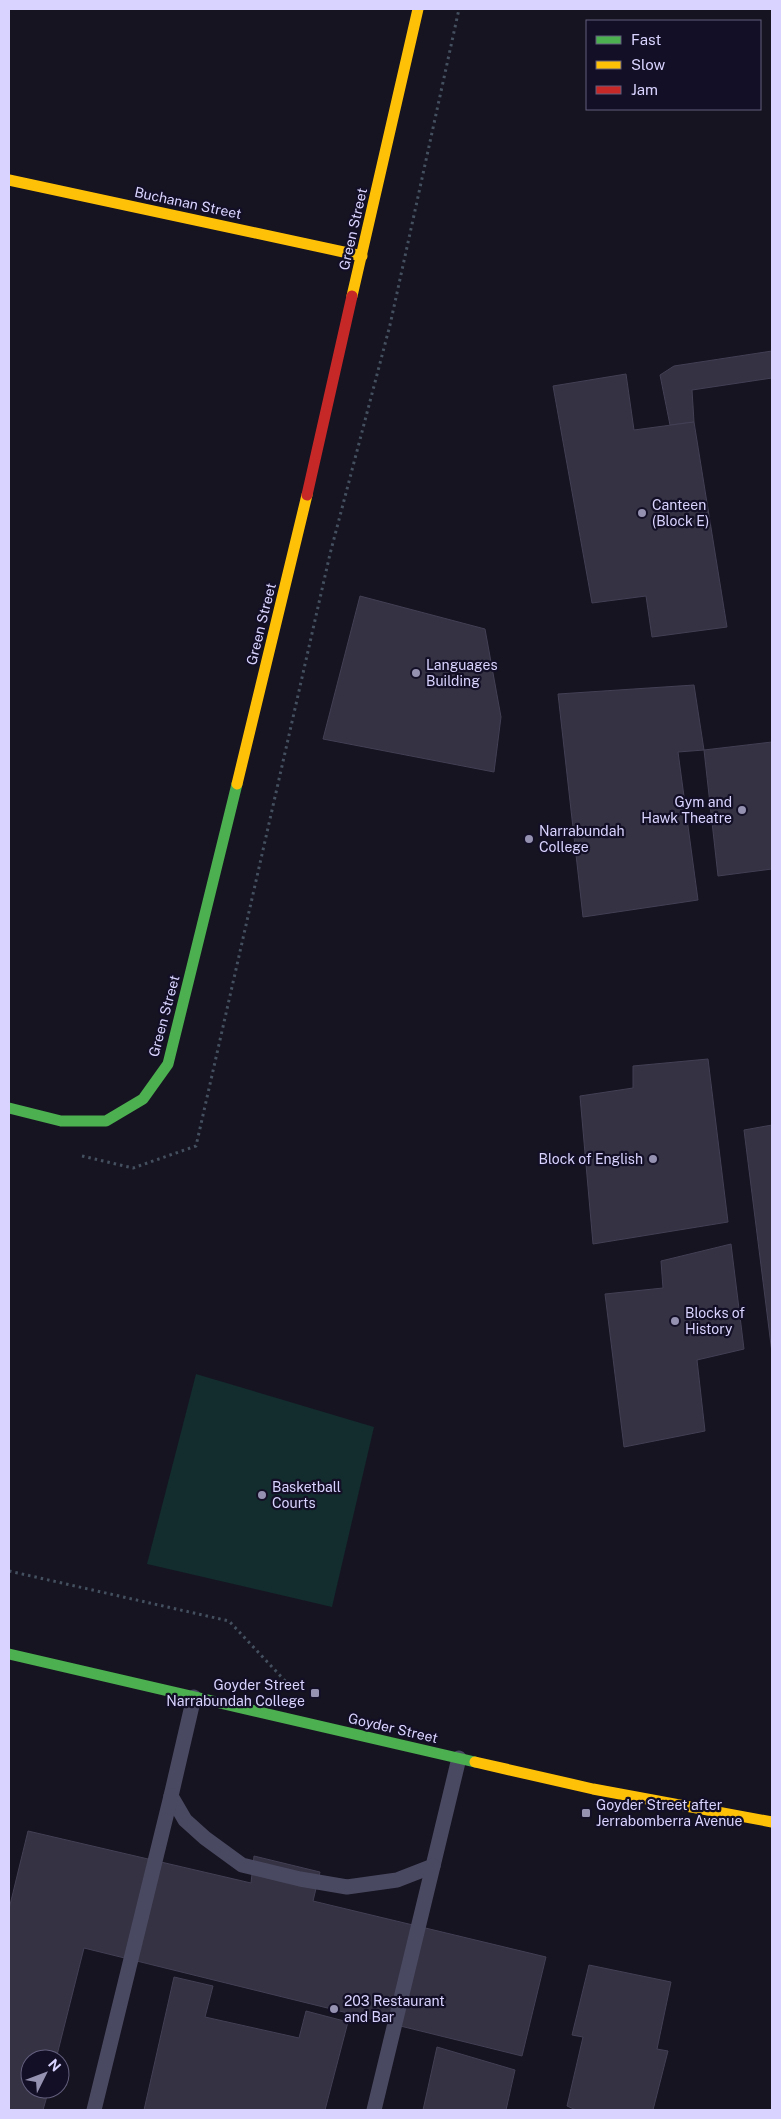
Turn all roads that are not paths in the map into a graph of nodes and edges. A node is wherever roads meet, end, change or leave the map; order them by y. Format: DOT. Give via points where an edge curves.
graph roads {
  1 [pos="418,9"];
  2 [pos="9,180"];
  3 [pos="362,256"];
  4 [pos="9,1108"];
  5 [pos="9,1654"];
  6 [pos="194,1697"];
  7 [pos="459,1758"];
  8 [pos="171,1796"];
  9 [pos="772,1822"];
  10 [pos="433,1866"];
  11 [pos="94,2110"];
  12 [pos="374,2110"];
  1 -- 3 [label="street, Green Street"];
  2 -- 3 [label="street, Buchanan Street"];
  3 -- 4 [label="street, Green Street" via="296,547 168,1064 143,1099 106,1120 61,1121"];
  5 -- 6 [label="street, Goyder Street"];
  6 -- 7 [label="street, Goyder Street"];
  6 -- 8 [label="lane"];
  7 -- 9 [label="street, Goyder Street" via="593,1789"];
  7 -- 10 [label="lane"];
  8 -- 10 [label="lane" via="185,1820 242,1865 347,1887 398,1880"];
  8 -- 11 [label="lane"];
  10 -- 12 [label="lane"];
}
